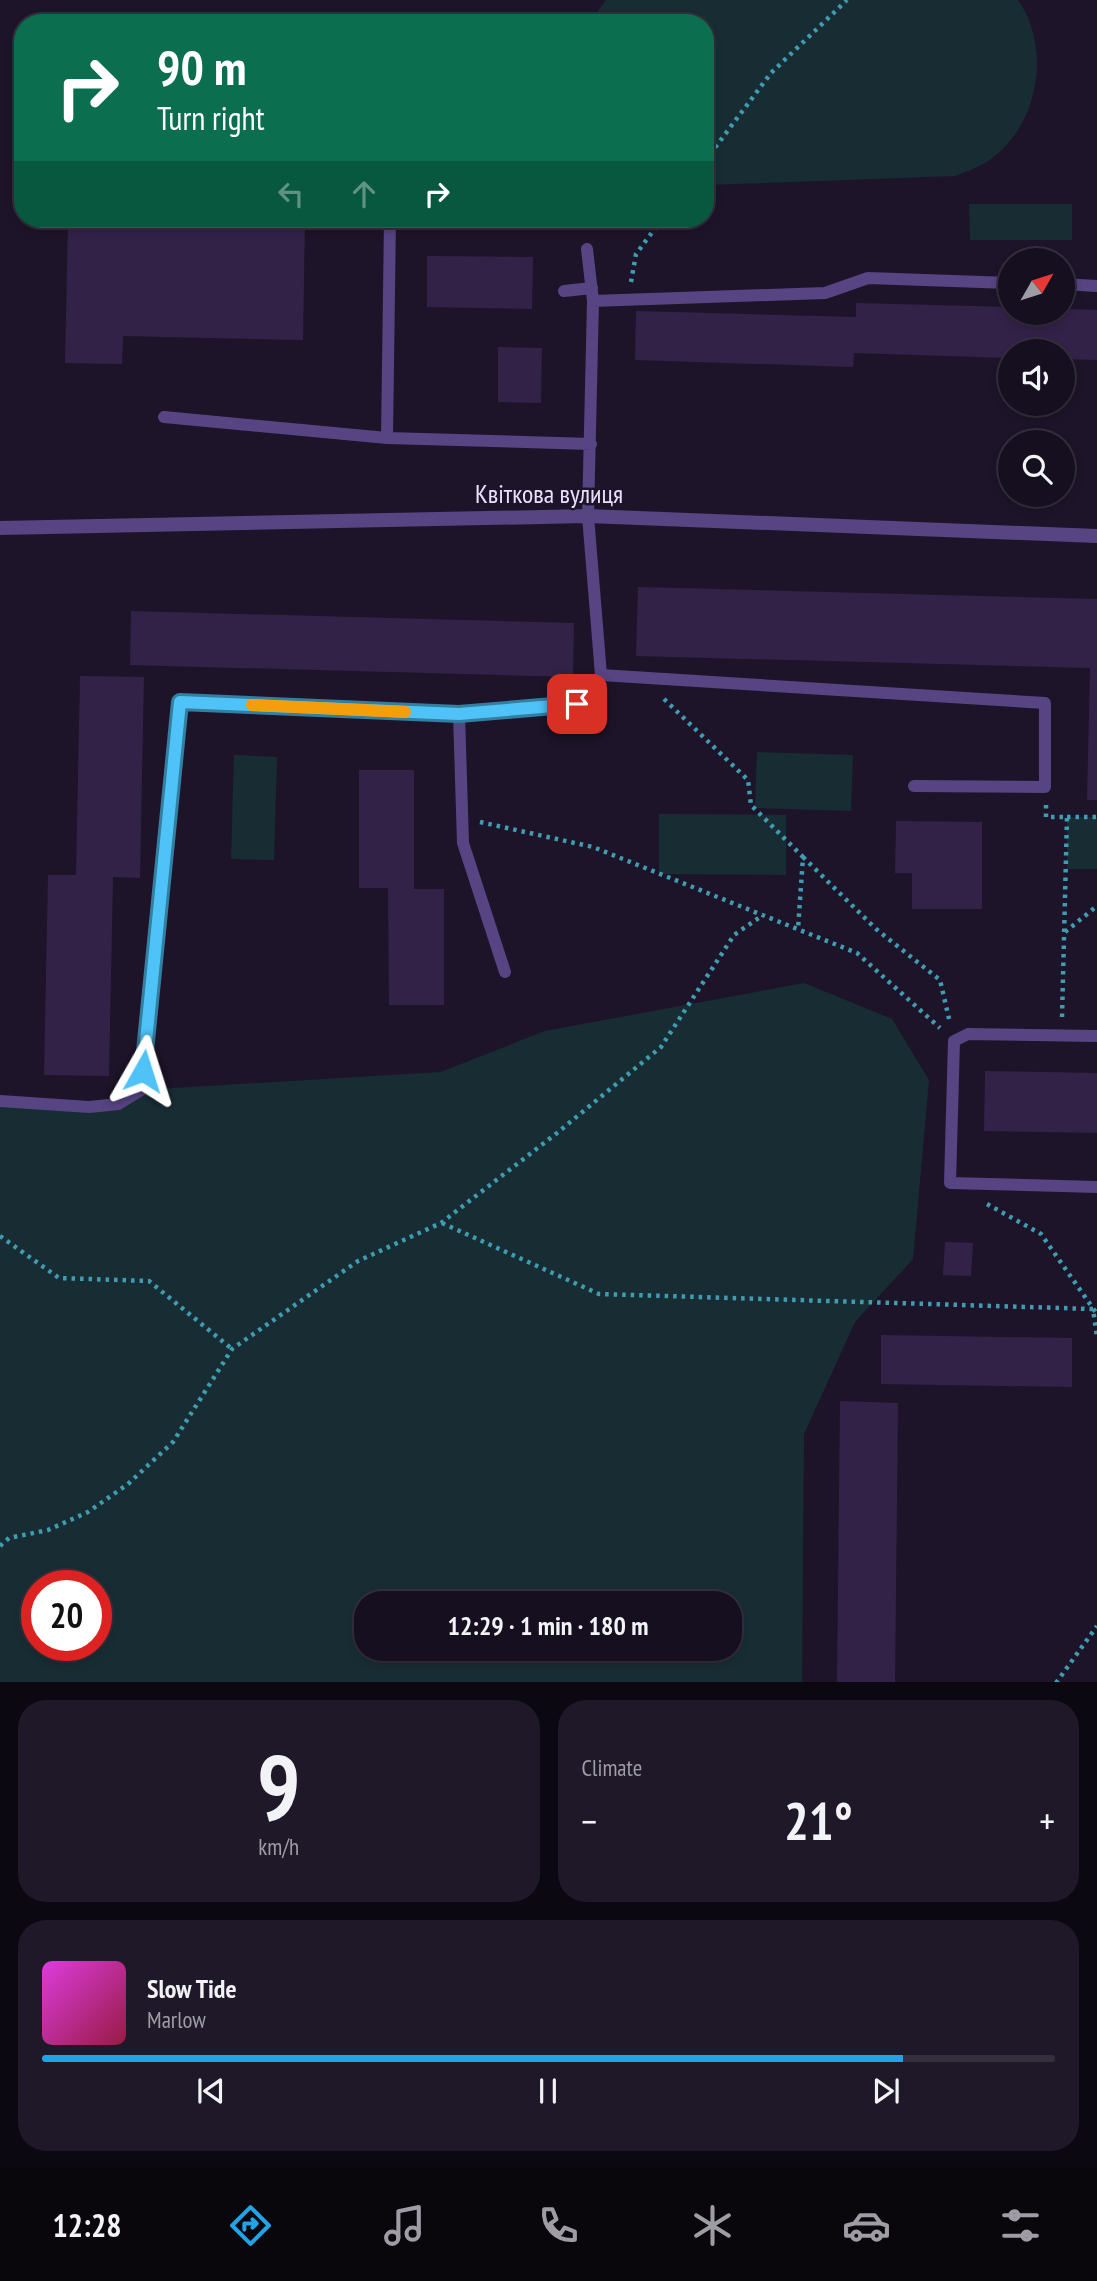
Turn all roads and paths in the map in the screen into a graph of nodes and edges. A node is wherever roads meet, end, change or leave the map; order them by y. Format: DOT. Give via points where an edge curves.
graph roads {
  1 [pos="847,0"];
  2 [pos="714,148"];
  3 [pos="390,228"];
  4 [pos="655,228"];
  5 [pos="587,249"];
  6 [pos="998,283"];
  7 [pos="1075,285"];
  8 [pos="1097,286"];
  9 [pos="564,291"];
  10 [pos="592,294"];
  11 [pos="627,300"];
  12 [pos="163,417"];
  13 [pos="387,438"];
  14 [pos="591,444"];
  15 [pos="588,516"];
  16 [pos="0,528"];
  17 [pos="1097,536"];
  18 [pos="601,675"];
  19 [pos="643,678"];
  20 [pos="459,714"];
  21 [pos="914,786"];
  22 [pos="1045,787"];
  23 [pos="1067,817"];
  24 [pos="1097,817"];
  25 [pos="463,818"];
  26 [pos="803,857"];
  27 [pos="1097,906"];
  28 [pos="763,915"];
  29 [pos="798,929"];
  30 [pos="1064,933"];
  31 [pos="505,972"];
  32 [pos="1061,1034"];
  33 [pos="1097,1036"];
  34 [pos="954,1041"];
  35 [pos="0,1101"];
  36 [pos="1097,1187"];
  37 [pos="984,1202"];
  38 [pos="441,1223"];
  39 [pos="0,1236"];
  40 [pos="1095,1312"];
  41 [pos="1097,1337"];
  42 [pos="232,1349"];
  43 [pos="0,1546"];
  44 [pos="1097,1626"];
  45 [pos="1055,1682"];
  1 -- 2 [label="path" via="771,73"];
  3 -- 13 [label="lane"];
  4 -- 11 [label="path" via="636,254"];
  5 -- 10 [label="lane"];
  6 -- 11 [label="lane" via="868,278 825,293"];
  7 -- 8 [label="lane"];
  9 -- 10 [label="lane"];
  10 -- 11 [label="lane"];
  10 -- 14 [label="lane"];
  12 -- 13 [label="lane"];
  13 -- 14 [label="lane"];
  14 -- 15 [label="lane"];
  15 -- 16 [label="street, Квіткова вулиця"];
  15 -- 17 [label="street, Квіткова вулиця"];
  15 -- 18 [label="lane"];
  18 -- 19 [label="lane"];
  18 -- 20 [label="lane" via="577,704"];
  19 -- 22 [label="lane" via="1045,703"];
  19 -- 26 [label="path" via="748,780 751,805"];
  20 -- 25 [label="lane"];
  20 -- 35 [label="lane" via="180,702 141,1090 118,1104 89,1107"];
  21 -- 22 [label="lane"];
  22 -- 23 [label="path" via="1046,817"];
  23 -- 24 [label="path"];
  23 -- 30 [label="path"];
  25 -- 28 [label="path" via="593,847"];
  25 -- 31 [label="lane" via="463,843"];
  26 -- 29 [label="path"];
  26 -- 34 [label="path" via="876,929 940,980"];
  27 -- 30 [label="path"];
  28 -- 29 [label="path"];
  28 -- 38 [label="path" via="734,935 661,1047"];
  29 -- 34 [label="path" via="857,953"];
  30 -- 32 [label="path"];
  32 -- 33 [label="lane"];
  32 -- 34 [label="lane" via="968,1034"];
  34 -- 36 [label="lane" via="950,1183"];
  37 -- 40 [label="path" via="1041,1234"];
  38 -- 40 [label="path" via="600,1294"];
  38 -- 42 [label="path" via="358,1261"];
  39 -- 42 [label="path" via="59,1278 149,1281"];
  40 -- 41 [label="path"];
  42 -- 43 [label="path" via="173,1441 128,1484 88,1512 48,1530 9,1538"];
  44 -- 45 [label="path"];
}
